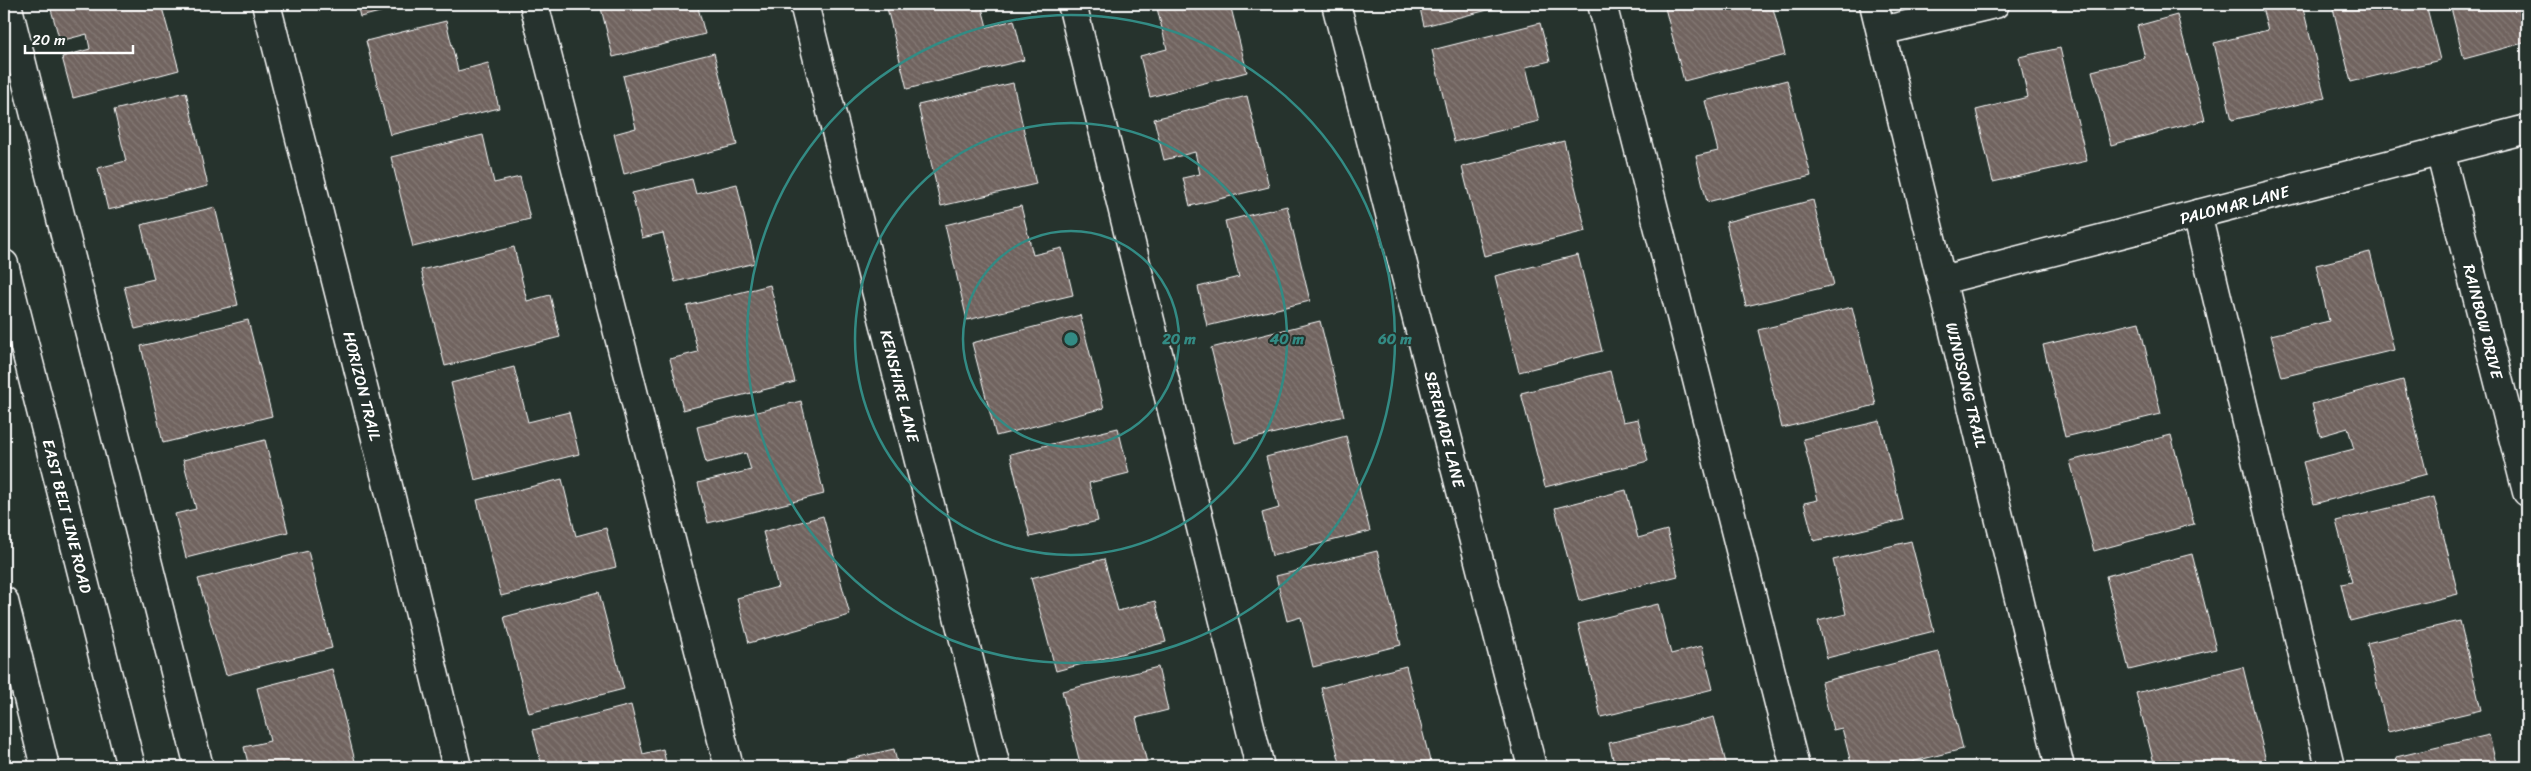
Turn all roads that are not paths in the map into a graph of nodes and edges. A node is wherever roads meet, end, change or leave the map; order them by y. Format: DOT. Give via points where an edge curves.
graph roads {
  1 [pos="7,4"];
  2 [pos="266,4"];
  3 [pos="534,4"];
  4 [pos="804,4"];
  5 [pos="1072,4"];
  6 [pos="1336,4"];
  7 [pos="1602,4"];
  8 [pos="1874,4"];
  9 [pos="1995,4"];
  10 [pos="1881,31"];
  11 [pos="2527,129"];
  12 [pos="2440,151"];
  13 [pos="2197,214"];
  14 [pos="4,264"];
  15 [pos="1942,280"];
  16 [pos="2527,492"];
  17 [pos="4,601"];
  18 [pos="45,767"];
  19 [pos="130,767"];
  20 [pos="199,767"];
  21 [pos="457,767"];
  22 [pos="729,767"];
  23 [pos="996,767"];
  24 [pos="1260,767"];
  25 [pos="1532,767"];
  26 [pos="1795,767"];
  27 [pos="2060,767"];
  28 [pos="2330,767"];
  1 -- 20 [label="street"];
  2 -- 21 [label="street, HORIZON TRAIL"];
  3 -- 22 [label="street"];
  4 -- 23 [label="street, KENSHIRE LANE"];
  5 -- 24 [label="street"];
  6 -- 25 [label="street, SERENADE LANE"];
  7 -- 26 [label="street"];
  8 -- 10 [label="street, WINDSONG TRAIL"];
  9 -- 10 [label="street"];
  10 -- 15 [label="street, WINDSONG TRAIL"];
  11 -- 12 [label="street, PALOMAR LANE"];
  12 -- 13 [label="street, PALOMAR LANE"];
  12 -- 16 [label="street, RAINBOW DRIVE"];
  13 -- 15 [label="street, PALOMAR LANE"];
  13 -- 28 [label="street"];
  14 -- 19 [label="street, EAST BELT LINE ROAD"];
  15 -- 27 [label="street, WINDSONG TRAIL"];
  17 -- 18 [label="street"];
}
